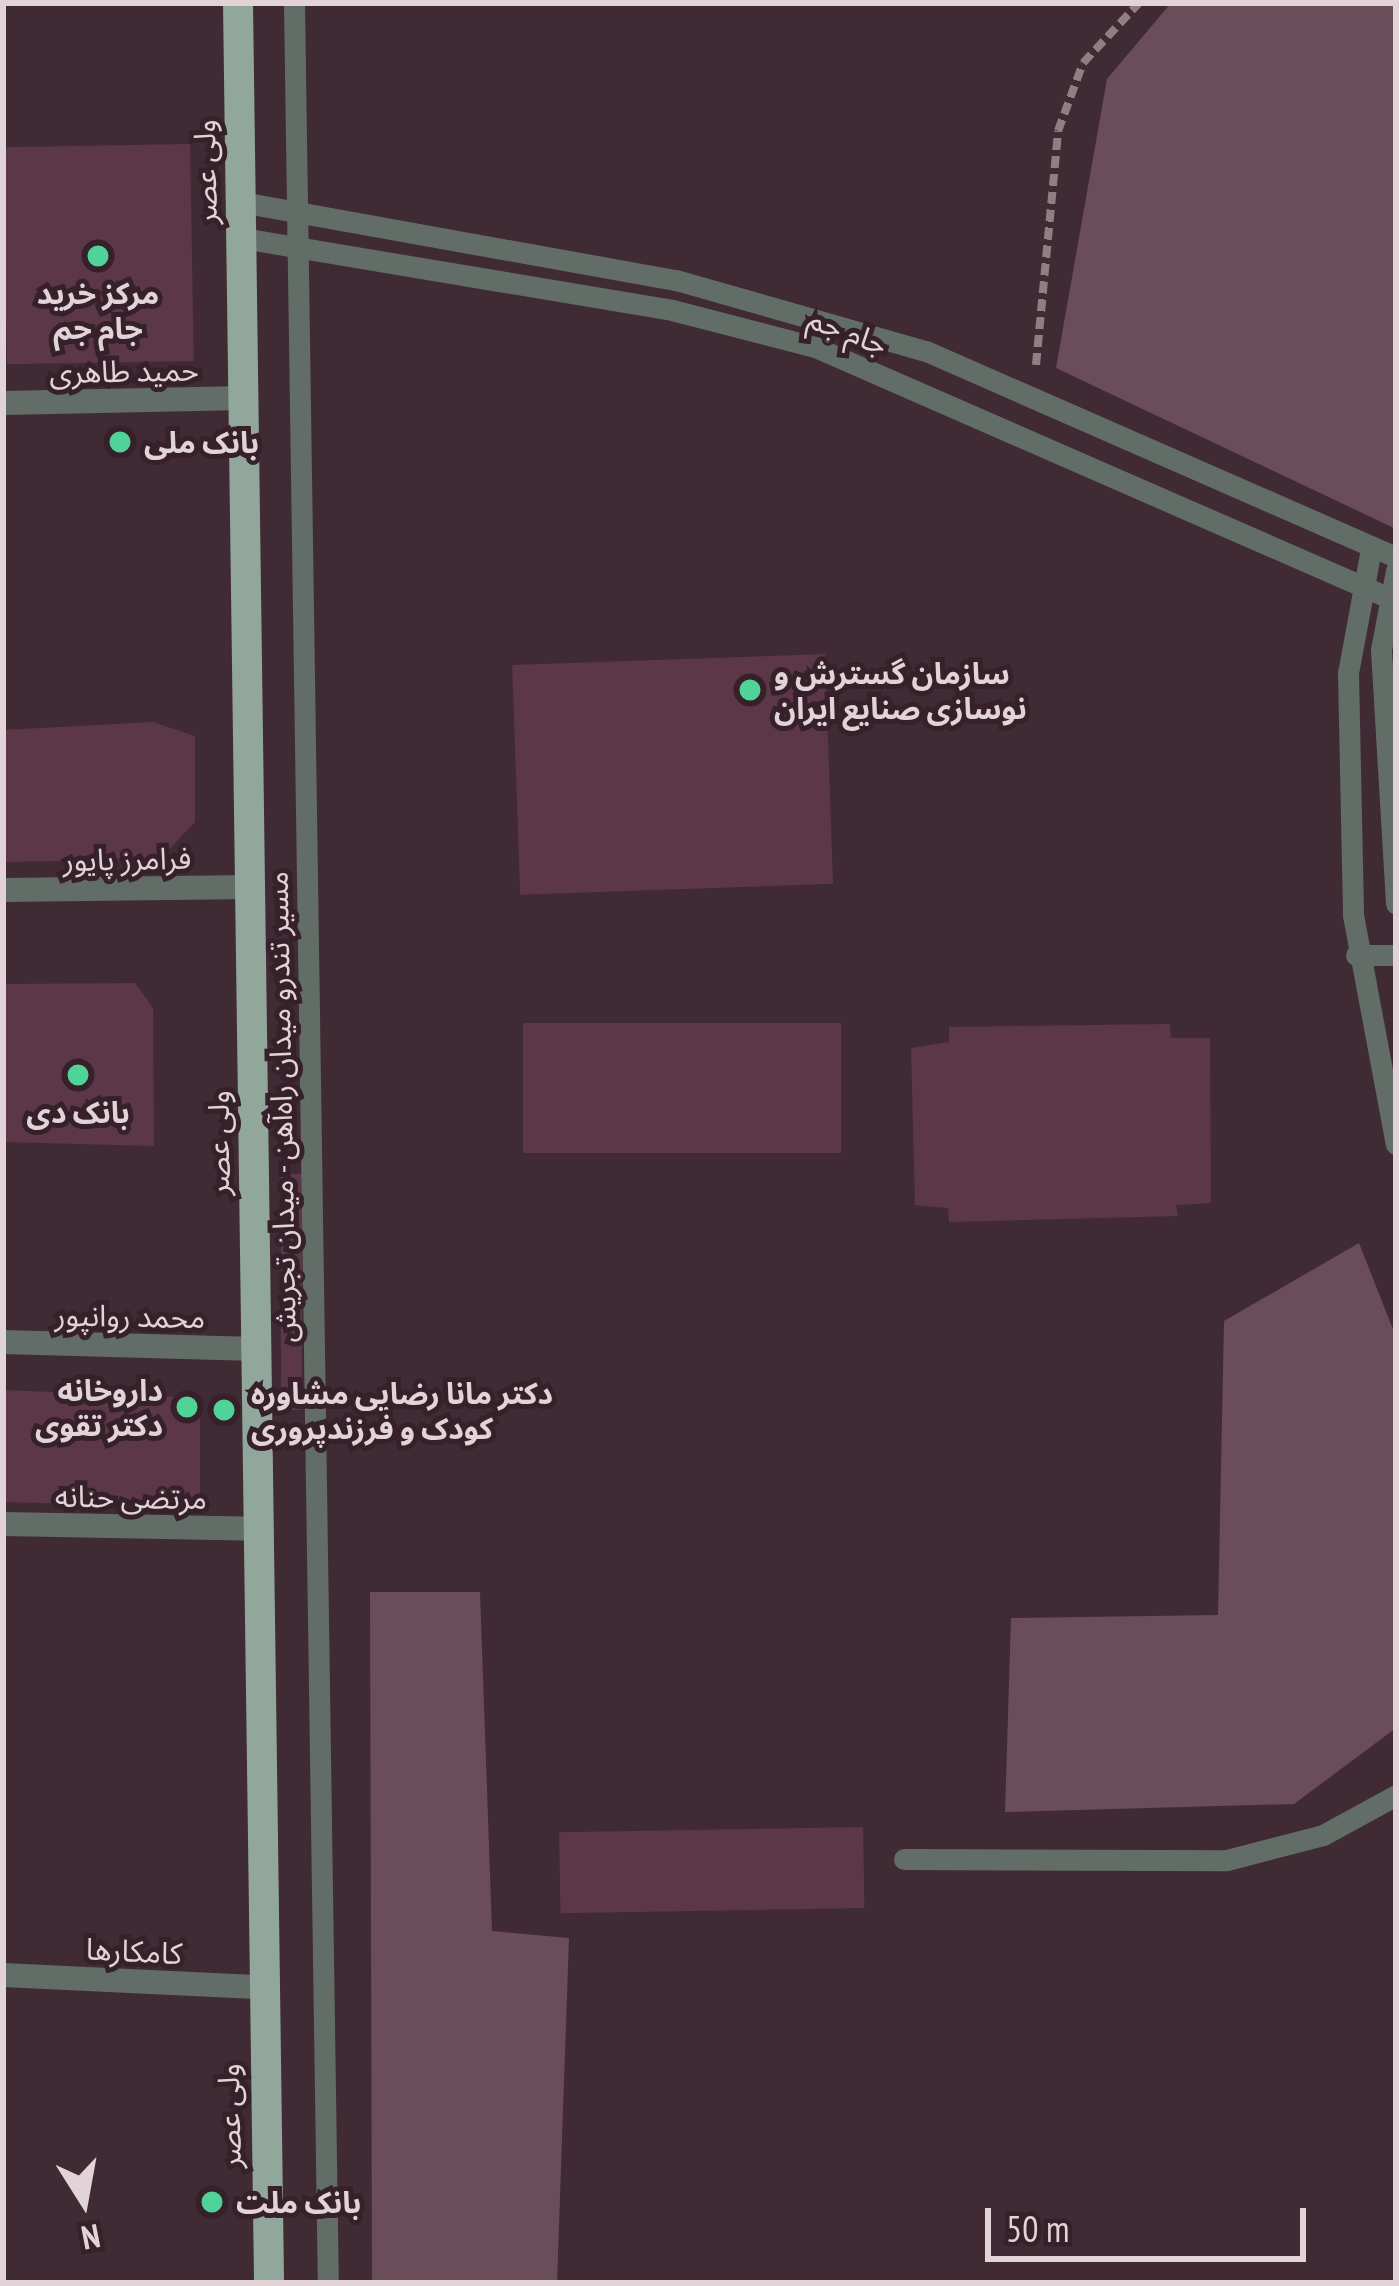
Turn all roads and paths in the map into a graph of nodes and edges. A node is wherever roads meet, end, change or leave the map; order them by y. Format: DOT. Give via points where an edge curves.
graph roads {
  1 [pos="238,3"];
  2 [pos="293,3"];
  3 [pos="1139,3"];
  4 [pos="241,202"];
  5 [pos="298,212"];
  6 [pos="242,238"];
  7 [pos="300,244"];
  8 [pos="676,280"];
  9 [pos="672,310"];
  10 [pos="246,398"];
  11 [pos="1035,402"];
  12 [pos="3,403"];
  13 [pos="1371,549"];
  14 [pos="1396,557"];
  15 [pos="1396,571"];
  16 [pos="1359,585"];
  17 [pos="1391,599"];
  18 [pos="252,887"];
  19 [pos="3,890"];
  20 [pos="1396,904"];
  21 [pos="1357,955"];
  22 [pos="1396,955"];
  23 [pos="1396,1144"];
  24 [pos="3,1342"];
  25 [pos="256,1349"];
  26 [pos="3,1524"];
  27 [pos="257,1529"];
  28 [pos="1396,1795"];
  29 [pos="904,1859"];
  30 [pos="3,1976"];
  31 [pos="262,1987"];
  32 [pos="268,2283"];
  33 [pos="328,2283"];
  1 -- 4 [label="main road, ولی عصر"];
  2 -- 5 [label="lane, مسیر تندرو میدان راه‌آهن - میدان تجریش"];
  3 -- 11 [label="path" via="1083,63 1058,131"];
  4 -- 5 [label="lane, جام جم"];
  4 -- 6 [label="main road, ولی عصر"];
  5 -- 7 [label="lane, مسیر تندرو میدان راه‌آهن - میدان تجریش"];
  5 -- 8 [label="lane, جام جم"];
  6 -- 7 [label="lane, جام جم"];
  6 -- 10 [label="main road, ولی عصر"];
  7 -- 9 [label="lane, جام جم"];
  7 -- 33 [label="lane, مسیر تندرو میدان راه‌آهن - میدان تجریش"];
  8 -- 9 [label="lane"];
  8 -- 11 [label="lane, جام جم" via="926,351"];
  9 -- 16 [label="lane, جام جم" via="814,346"];
  10 -- 12 [label="street, حمید طاهری"];
  10 -- 18 [label="main road, ولی عصر"];
  11 -- 13 [label="lane, جام جم"];
  13 -- 14 [label="lane, جام جم"];
  13 -- 16 [label="lane"];
  15 -- 17 [label="lane"];
  16 -- 17 [label="lane, جام جم"];
  16 -- 21 [label="lane" via="1348,673"];
  17 -- 20 [label="lane"];
  18 -- 19 [label="street, فرامرز پایور"];
  18 -- 25 [label="main road, ولی عصر"];
  21 -- 22 [label="lane"];
  21 -- 23 [label="lane"];
  24 -- 25 [label="street, محمد روانپور"];
  25 -- 27 [label="main road, ولی عصر"];
  26 -- 27 [label="street, مرتضی حنانه"];
  27 -- 31 [label="main road, ولی عصر"];
  28 -- 29 [label="lane" via="1323,1835 1227,1859"];
  30 -- 31 [label="street, کامکارها"];
  31 -- 32 [label="main road, ولی عصر"];
}
